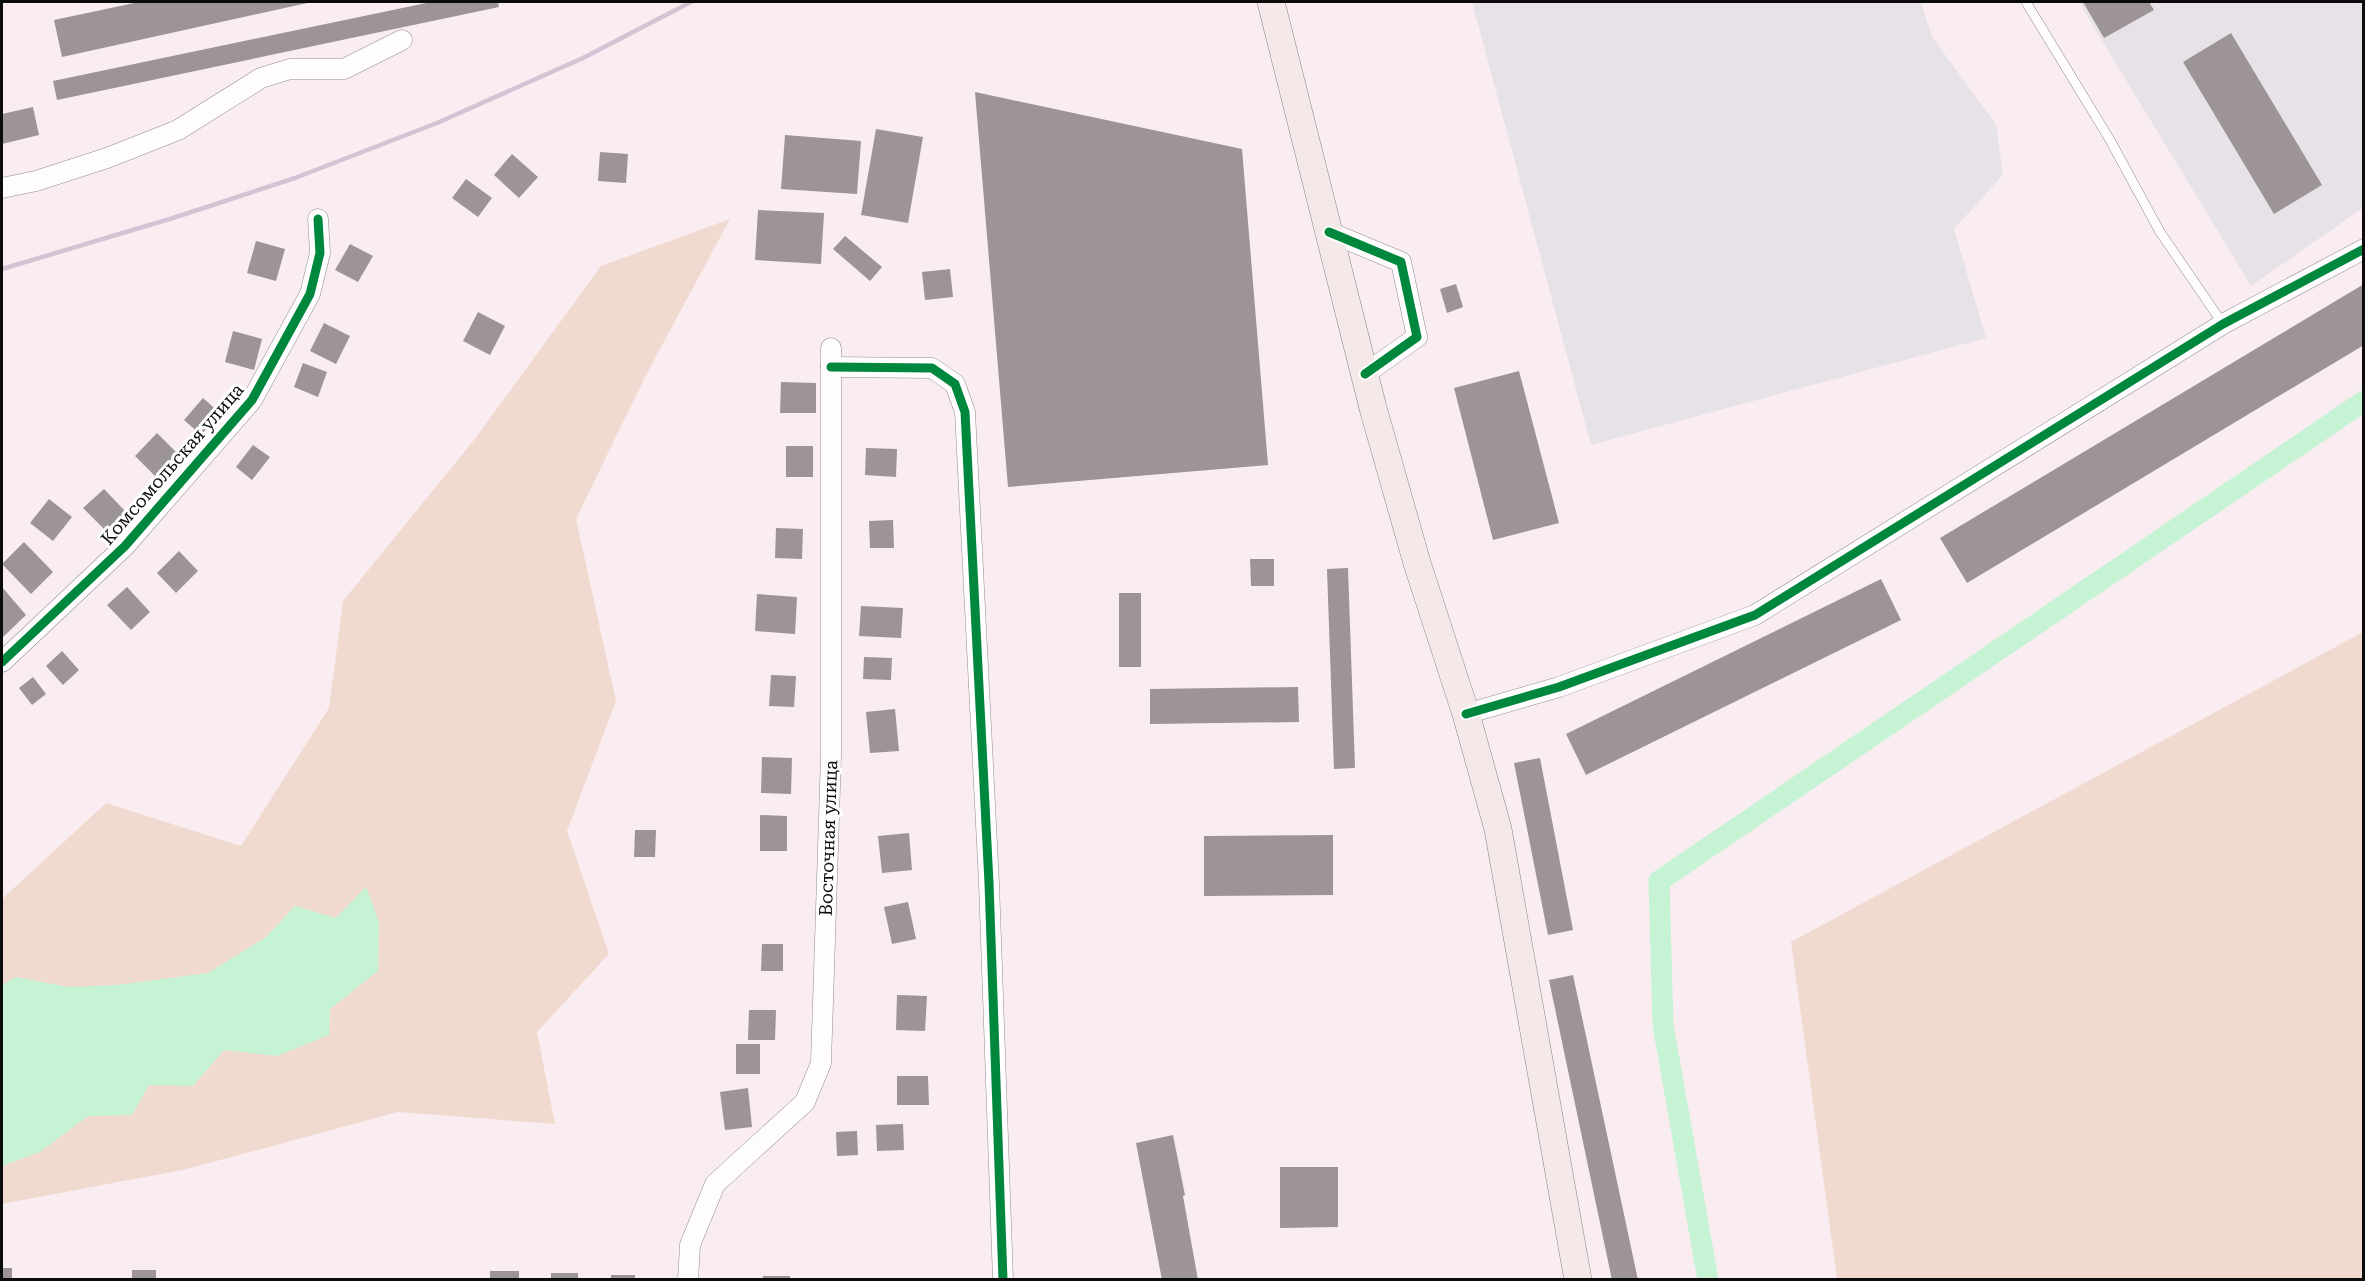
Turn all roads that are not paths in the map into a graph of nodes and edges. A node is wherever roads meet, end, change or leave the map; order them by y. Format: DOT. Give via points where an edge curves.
graph roads {
  1 [pos="1271,2"];
  2 [pos="2026,2"];
  3 [pos="402,40"];
  4 [pos="2,188"];
  5 [pos="318,219"];
  6 [pos="1329,232"];
  7 [pos="2364,249"];
  8 [pos="2223,324"];
  9 [pos="1365,374"];
  10 [pos="2,662"];
  11 [pos="1466,714"];
  12 [pos="688,1280"];
  13 [pos="1003,1280"];
  14 [pos="1578,1280"];
  1 -- 6 [label="main road"];
  2 -- 8 [label="lane" via="2110,140 2160,232"];
  3 -- 4 [label="street" via="344,69 290,69 261,78 177,130 107,158"];
  5 -- 10 [label="street, Комсомольская улица" via="320,253 310,294 252,400 125,546"];
  6 -- 9 [label="main road"];
  6 -- 9 [label="street" via="1401,262 1417,337"];
  7 -- 8 [label="street"];
  8 -- 11 [label="street" via="1755,615 1559,687"];
  9 -- 11 [label="main road" via="1417,563"];
  11 -- 14 [label="main road" via="1498,829"];
  12 -- 13 [label="street, Восточная улица" via="690,1245 715,1184 805,1102 821,1063 831,755 831,357 932,368 955,384 964,412 989,883"];
}
